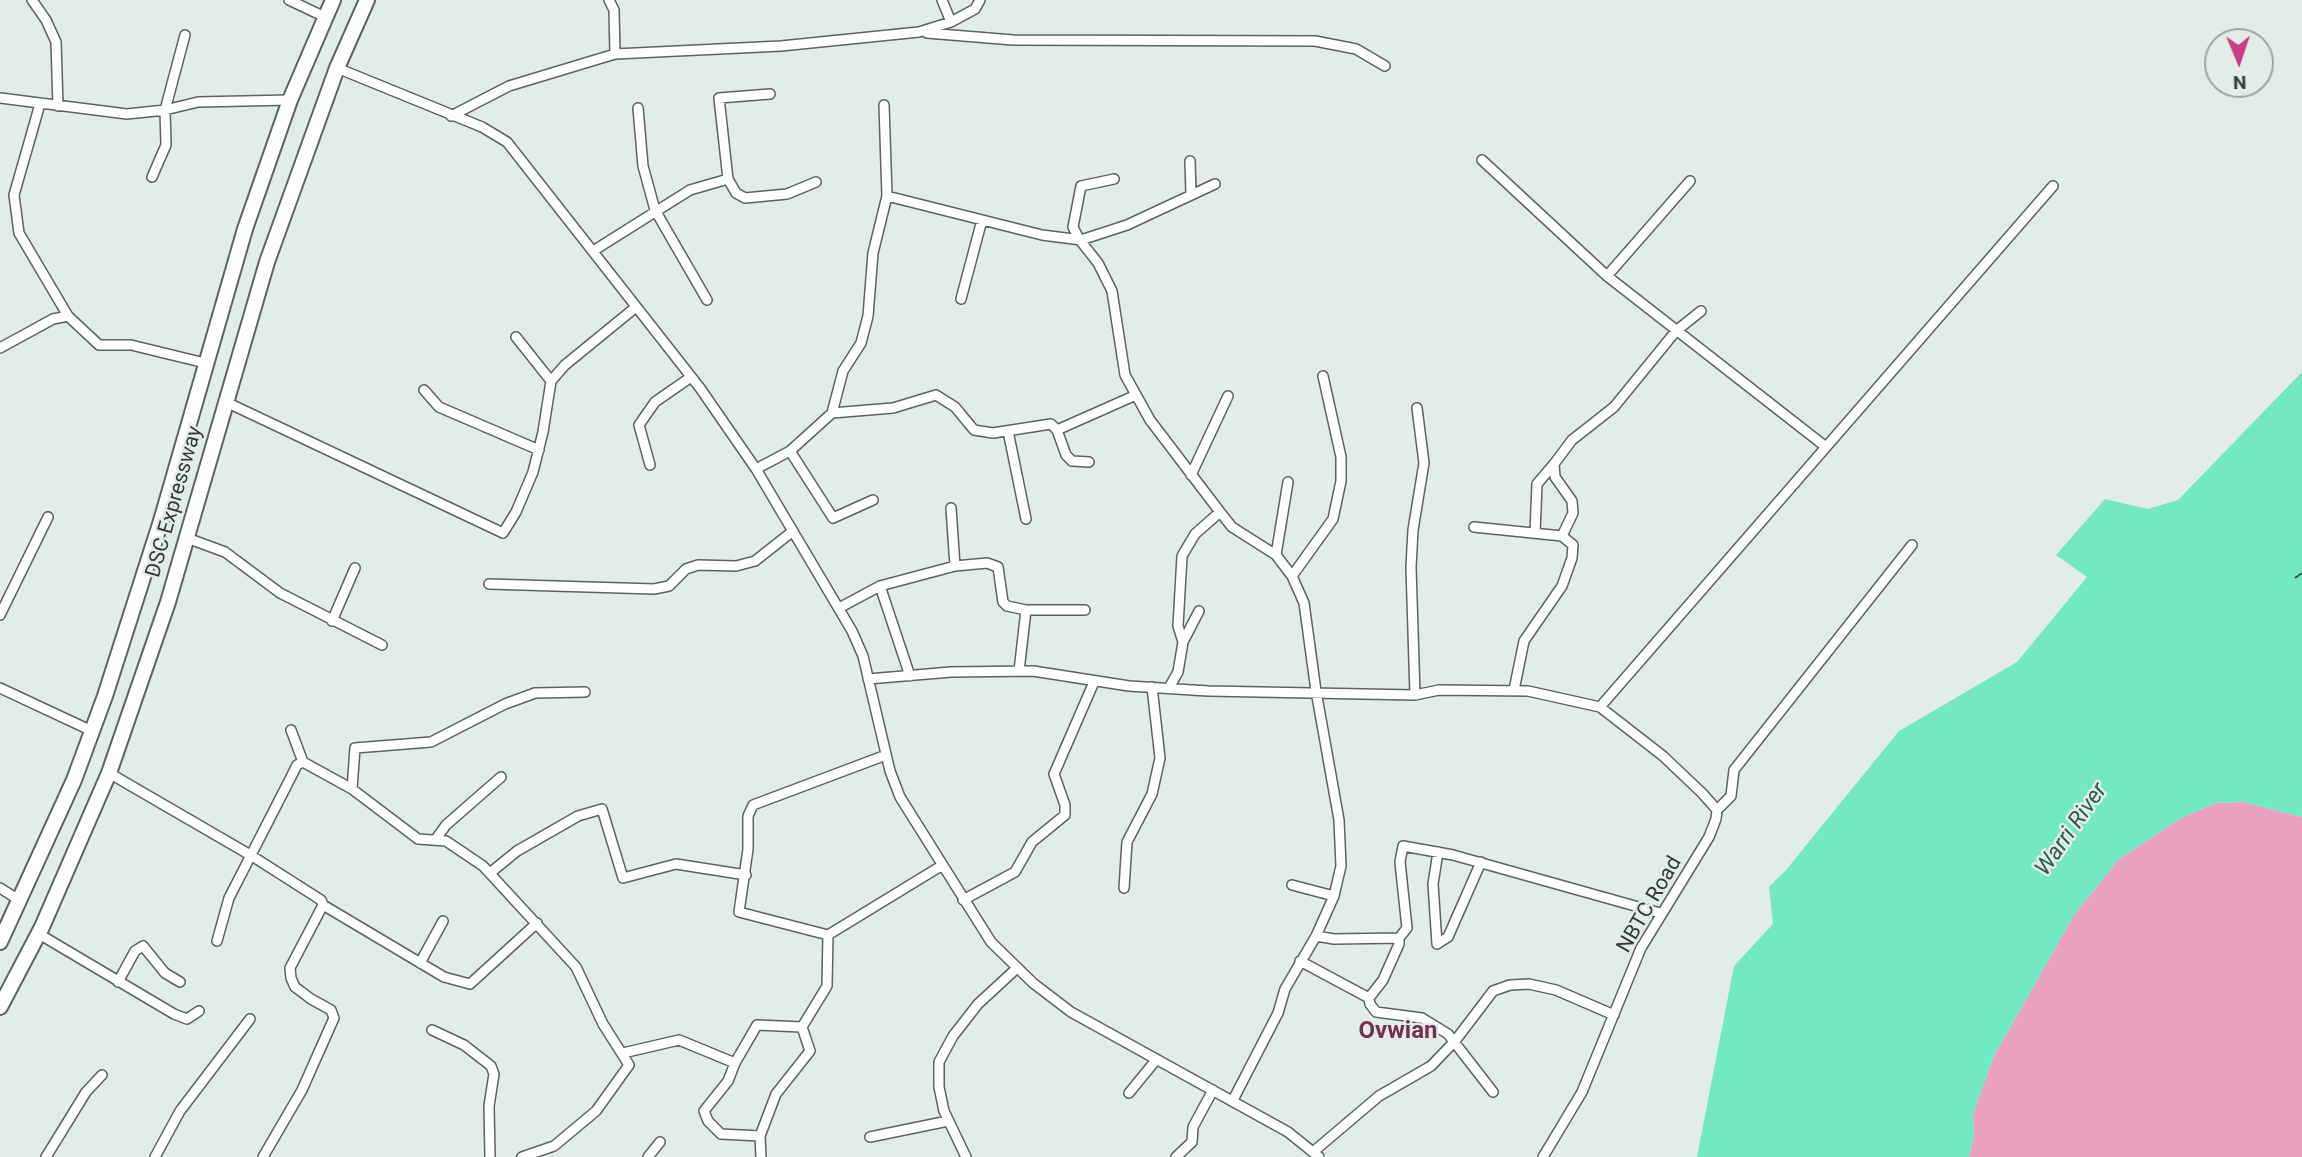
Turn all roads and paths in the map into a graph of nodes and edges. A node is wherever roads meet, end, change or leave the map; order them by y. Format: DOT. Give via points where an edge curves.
graph roads {
  1 [pos="33,0"];
  2 [pos="289,0"];
  3 [pos="333,0"];
  4 [pos="367,0"];
  5 [pos="609,0"];
  6 [pos="942,0"];
  7 [pos="980,0"];
  8 [pos="325,17"];
  9 [pos="951,22"];
  10 [pos="919,32"];
  11 [pos="185,35"];
  12 [pos="615,54"];
  13 [pos="1385,66"];
  14 [pos="337,68"];
  15 [pos="770,94"];
  16 [pos="0,98"];
  17 [pos="290,100"];
  18 [pos="40,104"];
  19 [pos="884,105"];
  20 [pos="58,106"];
  21 [pos="638,108"];
  22 [pos="165,110"];
  23 [pos="451,116"];
  24 [pos="1482,160"];
  25 [pos="1191,161"];
  26 [pos="152,177"];
  27 [pos="728,179"];
  28 [pos="1114,179"];
  29 [pos="1690,181"];
  30 [pos="816,182"];
  31 [pos="1214,184"];
  32 [pos="2053,187"];
  33 [pos="1191,194"];
  34 [pos="887,196"];
  35 [pos="655,210"];
  36 [pos="982,220"];
  37 [pos="1081,240"];
  38 [pos="593,251"];
  39 [pos="1607,276"];
  40 [pos="961,299"];
  41 [pos="707,300"];
  42 [pos="636,307"];
  43 [pos="1701,311"];
  44 [pos="68,316"];
  45 [pos="1676,331"];
  46 [pos="516,337"];
  47 [pos="0,348"];
  48 [pos="205,363"];
  49 [pos="1323,376"];
  50 [pos="691,377"];
  51 [pos="551,381"];
  52 [pos="424,390"];
  53 [pos="1136,396"];
  54 [pos="1228,396"];
  55 [pos="226,402"];
  56 [pos="1417,408"];
  57 [pos="832,413"];
  58 [pos="1057,430"];
  59 [pos="1009,431"];
  60 [pos="1826,447"];
  61 [pos="539,450"];
  62 [pos="790,451"];
  63 [pos="1089,462"];
  64 [pos="1554,464"];
  65 [pos="650,465"];
  66 [pos="756,469"];
  67 [pos="1191,475"];
  68 [pos="1288,482"];
  69 [pos="873,500"];
  70 [pos="951,508"];
  71 [pos="1220,512"];
  72 [pos="48,517"];
  73 [pos="1026,519"];
  74 [pos="1474,527"];
  75 [pos="793,531"];
  76 [pos="1535,533"];
  77 [pos="1562,536"];
  78 [pos="187,538"];
  79 [pos="1912,545"];
  80 [pos="1276,555"];
  81 [pos="955,566"];
  82 [pos="355,568"];
  83 [pos="1292,576"];
  84 [pos="489,584"];
  85 [pos="880,586"];
  86 [pos="839,608"];
  87 [pos="1026,610"];
  88 [pos="1085,610"];
  89 [pos="1199,611"];
  90 [pos="0,615"];
  91 [pos="332,621"];
  92 [pos="1183,642"];
  93 [pos="382,645"];
  94 [pos="1020,671"];
  95 [pos="909,676"];
  96 [pos="869,679"];
  97 [pos="1094,682"];
  98 [pos="1170,686"];
  99 [pos="1152,687"];
  100 [pos="0,688"];
  101 [pos="1316,691"];
  102 [pos="1514,691"];
  103 [pos="585,692"];
  104 [pos="1416,695"];
  105 [pos="1600,707"];
  106 [pos="291,730"];
  107 [pos="92,731"];
  108 [pos="886,755"];
  109 [pos="303,762"];
  110 [pos="109,773"];
  111 [pos="501,777"];
  112 [pos="352,789"];
  113 [pos="1717,810"];
  114 [pos="436,839"];
  115 [pos="1438,852"];
  116 [pos="252,856"];
  117 [pos="1481,862"];
  118 [pos="941,866"];
  119 [pos="490,873"];
  120 [pos="746,875"];
  121 [pos="1292,885"];
  122 [pos="0,888"];
  123 [pos="1124,888"];
  124 [pos="1334,896"];
  125 [pos="19,900"];
  126 [pos="963,900"];
  127 [pos="323,905"];
  128 [pos="1660,913"];
  129 [pos="443,921"];
  130 [pos="537,923"];
  131 [pos="38,934"];
  132 [pos="828,935"];
  133 [pos="1316,936"];
  134 [pos="1399,938"];
  135 [pos="217,941"];
  136 [pos="0,942"];
  137 [pos="1300,961"];
  138 [pos="420,963"];
  139 [pos="1017,968"];
  140 [pos="118,982"];
  141 [pos="180,982"];
  142 [pos="1369,998"];
  143 [pos="0,1007"];
  144 [pos="199,1011"];
  145 [pos="1614,1015"];
  146 [pos="250,1019"];
  147 [pos="802,1027"];
  148 [pos="432,1030"];
  149 [pos="1455,1041"];
  150 [pos="623,1053"];
  151 [pos="1156,1060"];
  152 [pos="735,1063"];
  153 [pos="102,1075"];
  154 [pos="1213,1090"];
  155 [pos="1493,1092"];
  156 [pos="1129,1093"];
  157 [pos="1233,1100"];
  158 [pos="948,1121"];
  159 [pos="760,1136"];
  160 [pos="870,1137"];
  161 [pos="660,1142"];
  162 [pos="1316,1154"];
  163 [pos="46,1157"];
  164 [pos="155,1157"];
  165 [pos="263,1157"];
  166 [pos="490,1157"];
  167 [pos="523,1157"];
  168 [pos="648,1157"];
  169 [pos="761,1157"];
  170 [pos="966,1157"];
  171 [pos="1176,1157"];
  172 [pos="1543,1157"];
  1 -- 20 [label="street" via="56,42"];
  2 -- 8 [label="street"];
  3 -- 8 [label="main road, DSC Expressway"];
  4 -- 14 [label="main road, DSC Expressway"];
  5 -- 12 [label="street" via="614,10"];
  6 -- 9 [label="street"];
  7 -- 9 [label="street" via="975,9"];
  8 -- 17 [label="main road, DSC Expressway"];
  9 -- 10 [label="street"];
  10 -- 12 [label="street" via="781,46"];
  10 -- 13 [label="street" via="1013,40 1315,41 1356,49"];
  11 -- 22 [label="street"];
  12 -- 23 [label="street" via="509,86"];
  14 -- 23 [label="street"];
  14 -- 55 [label="main road, DSC Expressway" via="267,262"];
  15 -- 27 [label="street" via="719,99"];
  16 -- 18 [label="street"];
  17 -- 22 [label="street" via="198,102"];
  17 -- 48 [label="main road, DSC Expressway"];
  18 -- 20 [label="street"];
  18 -- 44 [label="street" via="14,195 19,233"];
  19 -- 34 [label="street"];
  20 -- 22 [label="street" via="127,114"];
  21 -- 35 [label="street" via="643,166"];
  22 -- 26 [label="street" via="166,145"];
  23 -- 38 [label="street" via="507,142"];
  24 -- 39 [label="street"];
  25 -- 33 [label="street"];
  27 -- 30 [label="street" via="745,198 787,194"];
  27 -- 35 [label="street" via="691,190"];
  28 -- 37 [label="street" via="1081,186 1073,227"];
  29 -- 39 [label="street"];
  31 -- 33 [label="street"];
  32 -- 60 [label="street"];
  33 -- 37 [label="street" via="1127,225"];
  34 -- 36 [label="street"];
  34 -- 57 [label="street" via="873,253 865,332 844,371"];
  35 -- 38 [label="street"];
  35 -- 41 [label="street"];
  36 -- 37 [label="street"];
  36 -- 40 [label="street"];
  37 -- 53 [label="street" via="1112,291 1125,375"];
  38 -- 42 [label="street"];
  39 -- 45 [label="street"];
  42 -- 50 [label="street"];
  42 -- 51 [label="street"];
  43 -- 45 [label="street"];
  44 -- 47 [label="street" via="53,319"];
  44 -- 48 [label="street" via="99,345 131,345"];
  45 -- 60 [label="street"];
  45 -- 64 [label="street" via="1614,407 1572,440"];
  46 -- 51 [label="street"];
  48 -- 107 [label="main road, DSC Expressway" via="147,567"];
  49 -- 83 [label="street" via="1341,457 1341,481 1334,519"];
  50 -- 65 [label="street" via="655,402 639,425"];
  50 -- 66 [label="street"];
  51 -- 61 [label="street"];
  52 -- 61 [label="street" via="439,407"];
  53 -- 58 [label="street"];
  53 -- 67 [label="street"];
  54 -- 67 [label="street"];
  55 -- 61 [label="street" via="503,533 525,494"];
  55 -- 78 [label="main road, DSC Expressway"];
  56 -- 104 [label="street" via="1424,456 1411,567"];
  57 -- 59 [label="street" via="893,408 936,395 955,407 974,430"];
  57 -- 62 [label="street"];
  58 -- 59 [label="street" via="1051,424"];
  58 -- 63 [label="street" via="1066,455 1072,461"];
  59 -- 73 [label="street"];
  60 -- 105 [label="street"];
  62 -- 66 [label="street"];
  62 -- 69 [label="street" via="833,519"];
  64 -- 76 [label="street" via="1537,484"];
  64 -- 77 [label="street" via="1555,477 1572,501 1573,513"];
  66 -- 75 [label="street"];
  67 -- 71 [label="street"];
  68 -- 80 [label="street"];
  70 -- 81 [label="street"];
  71 -- 80 [label="street" via="1233,527"];
  71 -- 92 [label="street" via="1195,534 1182,556 1178,626"];
  72 -- 90 [label="street"];
  74 -- 76 [label="street"];
  75 -- 84 [label="street" via="755,561 736,566 698,565 686,569 669,586 654,589"];
  75 -- 86 [label="street"];
  76 -- 77 [label="street"];
  77 -- 102 [label="street" via="1577,544 1562,586 1524,640"];
  78 -- 91 [label="street" via="225,552 280,593"];
  78 -- 110 [label="main road, DSC Expressway"];
  79 -- 113 [label="street, NBTC Road" via="1734,770 1731,796"];
  80 -- 83 [label="street"];
  81 -- 85 [label="street"];
  81 -- 87 [label="street" via="994,564 1003,601"];
  82 -- 91 [label="street"];
  83 -- 101 [label="street" via="1304,603"];
  85 -- 86 [label="street"];
  85 -- 95 [label="street"];
  86 -- 96 [label="street"];
  87 -- 88 [label="street"];
  87 -- 94 [label="street"];
  89 -- 92 [label="street"];
  91 -- 93 [label="street"];
  92 -- 98 [label="street" via="1178,672"];
  94 -- 95 [label="street"];
  94 -- 97 [label="street"];
  95 -- 96 [label="street"];
  96 -- 108 [label="street"];
  97 -- 99 [label="street"];
  97 -- 126 [label="street" via="1054,774 1065,815 1032,842 1015,872"];
  98 -- 99 [label="street"];
  98 -- 101 [label="street" via="1208,691"];
  99 -- 123 [label="street" via="1160,758 1152,794 1127,842"];
  100 -- 107 [label="street"];
  101 -- 104 [label="street"];
  101 -- 124 [label="street" via="1339,820 1341,866"];
  102 -- 104 [label="street" via="1439,690"];
  102 -- 105 [label="street"];
  103 -- 112 [label="street" via="535,693 431,742 355,748"];
  105 -- 113 [label="street" via="1663,757"];
  106 -- 109 [label="street"];
  107 -- 125 [label="main road, DSC Expressway"];
  108 -- 118 [label="street" via="900,797"];
  108 -- 120 [label="street" via="753,805 748,816"];
  109 -- 112 [label="street"];
  109 -- 116 [label="street" via="293,772"];
  110 -- 116 [label="street"];
  110 -- 131 [label="main road, DSC Expressway"];
  111 -- 114 [label="street"];
  112 -- 114 [label="street" via="418,839"];
  113 -- 128 [label="street, NBTC Road" via="1709,837"];
  114 -- 119 [label="street" via="446,841"];
  115 -- 117 [label="street"];
  115 -- 117 [label="street" via="1433,884 1437,944 1448,937"];
  115 -- 134 [label="street" via="1403,846 1400,862 1407,928"];
  116 -- 127 [label="street"];
  116 -- 135 [label="street" via="229,898"];
  117 -- 128 [label="street"];
  118 -- 126 [label="street"];
  118 -- 132 [label="street"];
  119 -- 120 [label="street" via="517,851 578,816 602,809 623,878 676,864"];
  119 -- 130 [label="street"];
  120 -- 132 [label="street" via="739,912"];
  121 -- 124 [label="street"];
  122 -- 125 [label="street"];
  124 -- 133 [label="street"];
  125 -- 136 [label="main road, DSC Expressway"];
  126 -- 139 [label="street" via="991,942"];
  127 -- 138 [label="street"];
  127 -- 165 [label="street" via="290,968 295,987 331,1010 334,1018 302,1090"];
  128 -- 145 [label="street, NBTC Road"];
  129 -- 138 [label="street"];
  130 -- 138 [label="street" via="470,984 444,977"];
  130 -- 150 [label="street" via="576,967 598,1015"];
  131 -- 140 [label="street"];
  131 -- 143 [label="main road, DSC Expressway"];
  132 -- 147 [label="street" via="827,986"];
  133 -- 134 [label="street"];
  133 -- 137 [label="street"];
  134 -- 142 [label="street" via="1383,980"];
  137 -- 142 [label="street"];
  137 -- 157 [label="street"];
  139 -- 151 [label="street" via="1052,999"];
  139 -- 158 [label="street" via="978,1004 939,1062 939,1087"];
  140 -- 141 [label="street" via="135,951 143,946 165,973"];
  140 -- 144 [label="street" via="187,1019"];
  142 -- 149 [label="street" via="1376,1012 1422,1018"];
  145 -- 149 [label="street" via="1556,990 1510,985 1493,991"];
  145 -- 172 [label="street, NBTC Road" via="1582,1092"];
  146 -- 164 [label="street" via="180,1111"];
  147 -- 152 [label="street" via="757,1025"];
  147 -- 159 [label="street" via="810,1051 776,1094"];
  148 -- 166 [label="street" via="464,1045 491,1066"];
  149 -- 155 [label="street"];
  149 -- 162 [label="street" via="1431,1066 1379,1096"];
  150 -- 152 [label="street" via="680,1040"];
  150 -- 167 [label="street" via="629,1065 596,1111 554,1146"];
  151 -- 154 [label="street"];
  151 -- 156 [label="street"];
  152 -- 159 [label="street" via="704,1115 727,1136"];
  153 -- 163 [label="street" via="86,1092"];
  154 -- 157 [label="street"];
  154 -- 171 [label="street" via="1192,1126 1192,1142"];
  157 -- 162 [label="street"];
  158 -- 160 [label="street"];
  158 -- 170 [label="street"];
  159 -- 169 [label="street"];
  161 -- 168 [label="street"];
}
